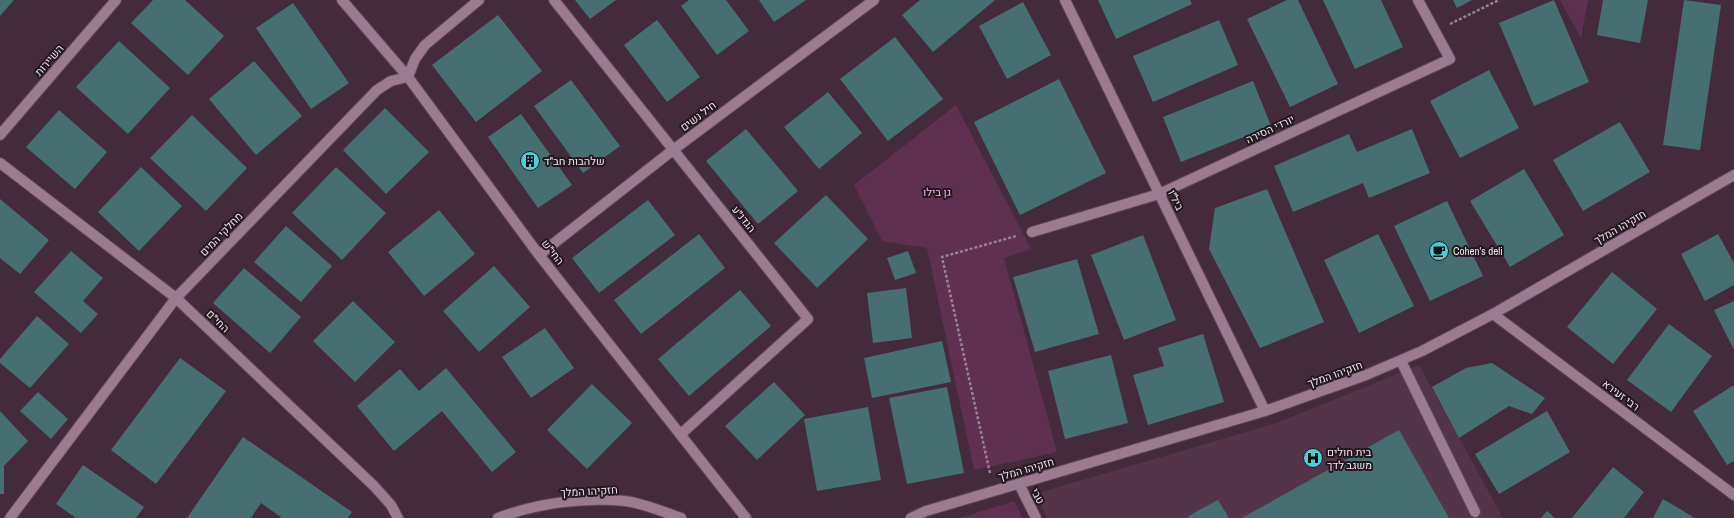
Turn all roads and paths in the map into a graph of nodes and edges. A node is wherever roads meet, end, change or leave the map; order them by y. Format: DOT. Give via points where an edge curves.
graph roads {
  1 [pos="116,0"];
  2 [pos="342,0"];
  3 [pos="479,0"];
  4 [pos="554,0"];
  5 [pos="874,0"];
  6 [pos="1065,0"];
  7 [pos="1418,0"];
  8 [pos="1499,0"];
  9 [pos="1435,31"];
  10 [pos="408,77"];
  11 [pos="0,135"];
  12 [pos="673,150"];
  13 [pos="0,163"];
  14 [pos="1734,175"];
  15 [pos="1159,194"];
  16 [pos="1032,232"];
  17 [pos="539,255"];
  18 [pos="176,298"];
  19 [pos="1493,314"];
  20 [pos="1401,361"];
  21 [pos="1265,411"];
  22 [pos="681,434"];
  23 [pos="1018,484"];
  24 [pos="994,491"];
  25 [pos="1734,495"];
  26 [pos="1476,512"];
  27 [pos="737,513"];
  28 [pos="10,518"];
  29 [pos="398,518"];
  30 [pos="498,518"];
  31 [pos="681,518"];
  32 [pos="746,518"];
  33 [pos="911,518"];
  34 [pos="1036,518"];
  1 -- 11 [label="street, השיירות"];
  2 -- 10 [label="street, החי\"ש"];
  3 -- 10 [label="street" via="425,45 415,59"];
  4 -- 12 [label="street, הגדנ\"ע"];
  5 -- 12 [label="street, חיל נשים"];
  6 -- 15 [label="street, ביל\"ו"];
  7 -- 9 [label="street, יורדי הסירה"];
  8 -- 9 [label="path"];
  9 -- 15 [label="street, יורדי הסירה" via="1450,59"];
  10 -- 17 [label="street, החי\"ש"];
  10 -- 18 [label="street, מחלקי המים" via="391,81 377,90"];
  12 -- 17 [label="street, חיל נשים"];
  12 -- 22 [label="street, הגדנ\"ע" via="808,318"];
  13 -- 18 [label="street, החי\"ם"];
  14 -- 19 [label="street, חזקיהו המלך"];
  15 -- 16 [label="street, יורדי הסירה"];
  15 -- 21 [label="street, ביל\"ו"];
  16 -- 24 [label="path" via="942,257"];
  17 -- 22 [label="street, החי\"ש"];
  18 -- 28 [label="street, מחלקי המים"];
  18 -- 29 [label="street, החי\"ם" via="374,486 391,505"];
  19 -- 20 [label="street, חזקיהו המלך"];
  19 -- 25 [label="street, רבי זעירא"];
  20 -- 21 [label="street, חזקיהו המלך" via="1366,376"];
  20 -- 26 [label="street"];
  21 -- 23 [label="street, חזקיהו המלך"];
  22 -- 27 [label="street, החי\"ש"];
  23 -- 24 [label="street, חזקיהו המלך"];
  23 -- 34 [label="street, טבי"];
  24 -- 33 [label="street, חזקיהו המלך" via="926,511"];
  27 -- 32 [label="street, החי\"ש"];
  30 -- 31 [label="street, חזקיהו המלך" via="539,507 578,501 626,501"];
}
